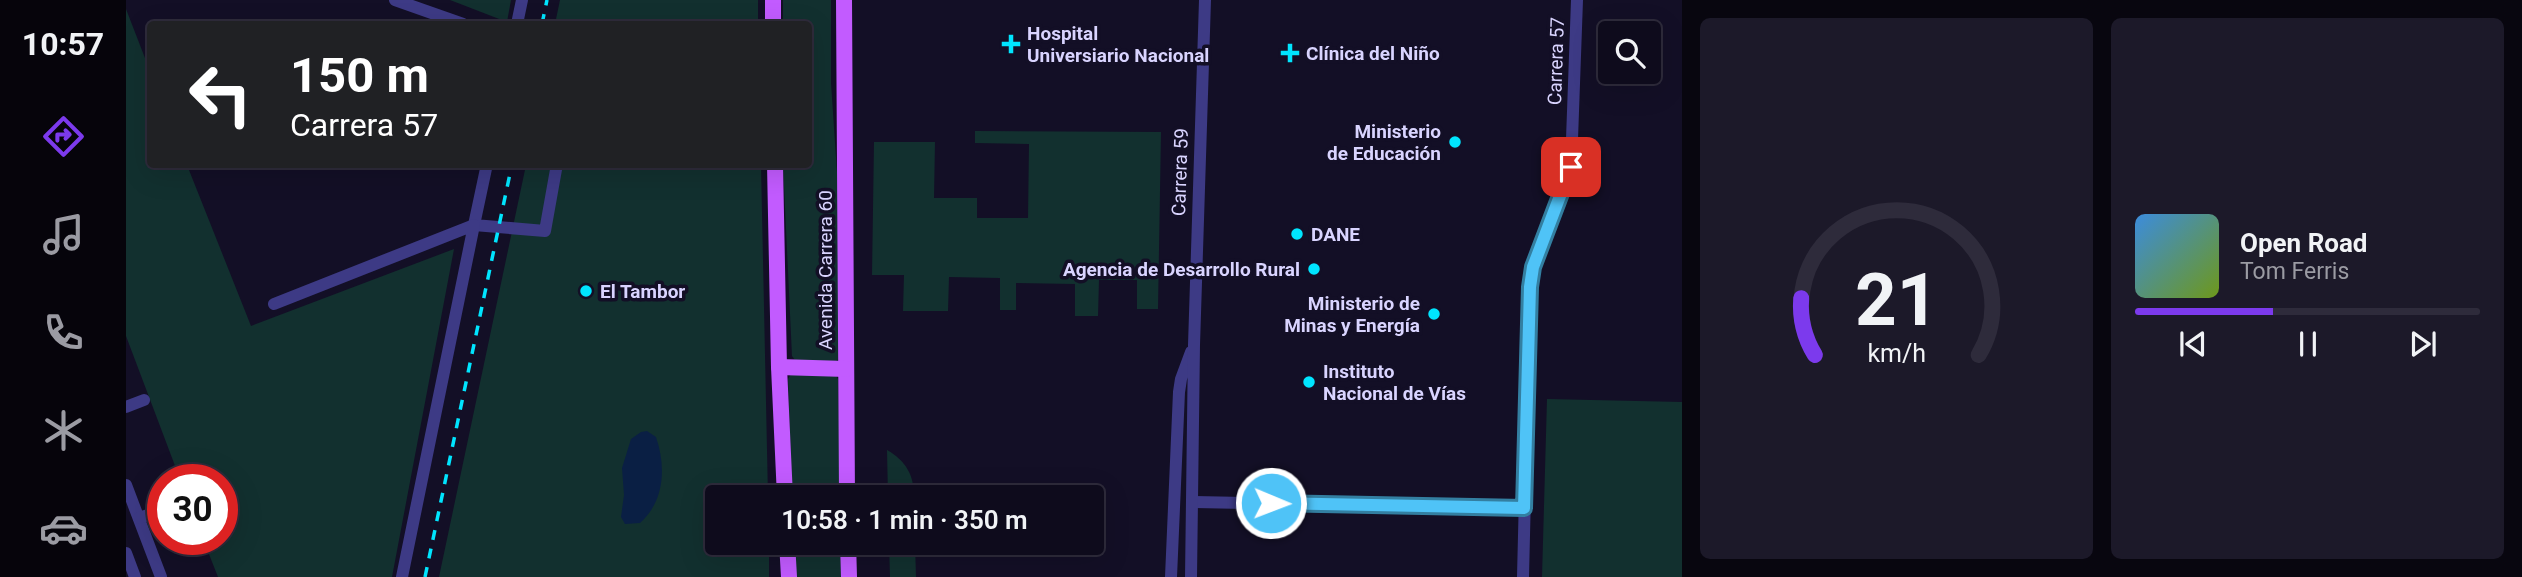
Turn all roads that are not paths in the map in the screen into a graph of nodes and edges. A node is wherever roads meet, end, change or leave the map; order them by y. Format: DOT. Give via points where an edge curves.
graph roads {
  1 [pos="395,0"];
  2 [pos="522,0"];
  3 [pos="773,0"];
  4 [pos="844,0"];
  5 [pos="1205,0"];
  6 [pos="1577,0"];
  7 [pos="454,21"];
  8 [pos="518,21"];
  9 [pos="773,21"];
  10 [pos="486,168"];
  11 [pos="556,168"];
  12 [pos="775,168"];
  13 [pos="474,225"];
  14 [pos="274,304"];
  15 [pos="1194,345"];
  16 [pos="779,367"];
  17 [pos="846,369"];
  18 [pos="145,400"];
  19 [pos="126,407"];
  20 [pos="126,485"];
  21 [pos="784,485"];
  22 [pos="847,485"];
  23 [pos="1194,502"];
  24 [pos="1524,508"];
  25 [pos="147,515"];
  26 [pos="139,518"];
  27 [pos="126,553"];
  28 [pos="788,555"];
  29 [pos="848,555"];
  30 [pos="135,577"];
  31 [pos="161,577"];
  32 [pos="402,577"];
  33 [pos="789,577"];
  34 [pos="849,577"];
  35 [pos="1171,577"];
  36 [pos="1191,577"];
  37 [pos="1523,577"];
  1 -- 7 [label="street"];
  2 -- 8 [label="street"];
  3 -- 9 [label="main road"];
  4 -- 17 [label="main road, Avenida Carrera 60"];
  5 -- 15 [label="street, Carrera 59"];
  6 -- 24 [label="street, Carrera 57" via="1571,167 1533,267 1530,287"];
  10 -- 13 [label="street"];
  11 -- 13 [label="street" via="545,231"];
  12 -- 16 [label="main road"];
  13 -- 14 [label="street"];
  13 -- 32 [label="street"];
  15 -- 23 [label="street, Carrera 59"];
  15 -- 35 [label="street, Carrera 59" via="1179,392"];
  16 -- 17 [label="main road"];
  16 -- 21 [label="main road"];
  17 -- 22 [label="main road, Avenida Carrera 60"];
  18 -- 19 [label="street"];
  20 -- 26 [label="street"];
  23 -- 24 [label="street"];
  23 -- 36 [label="street, Carrera 59"];
  24 -- 37 [label="street, Carrera 57"];
  25 -- 26 [label="street"];
  26 -- 31 [label="street"];
  27 -- 30 [label="street"];
  28 -- 33 [label="main road"];
  29 -- 34 [label="main road"];
}
